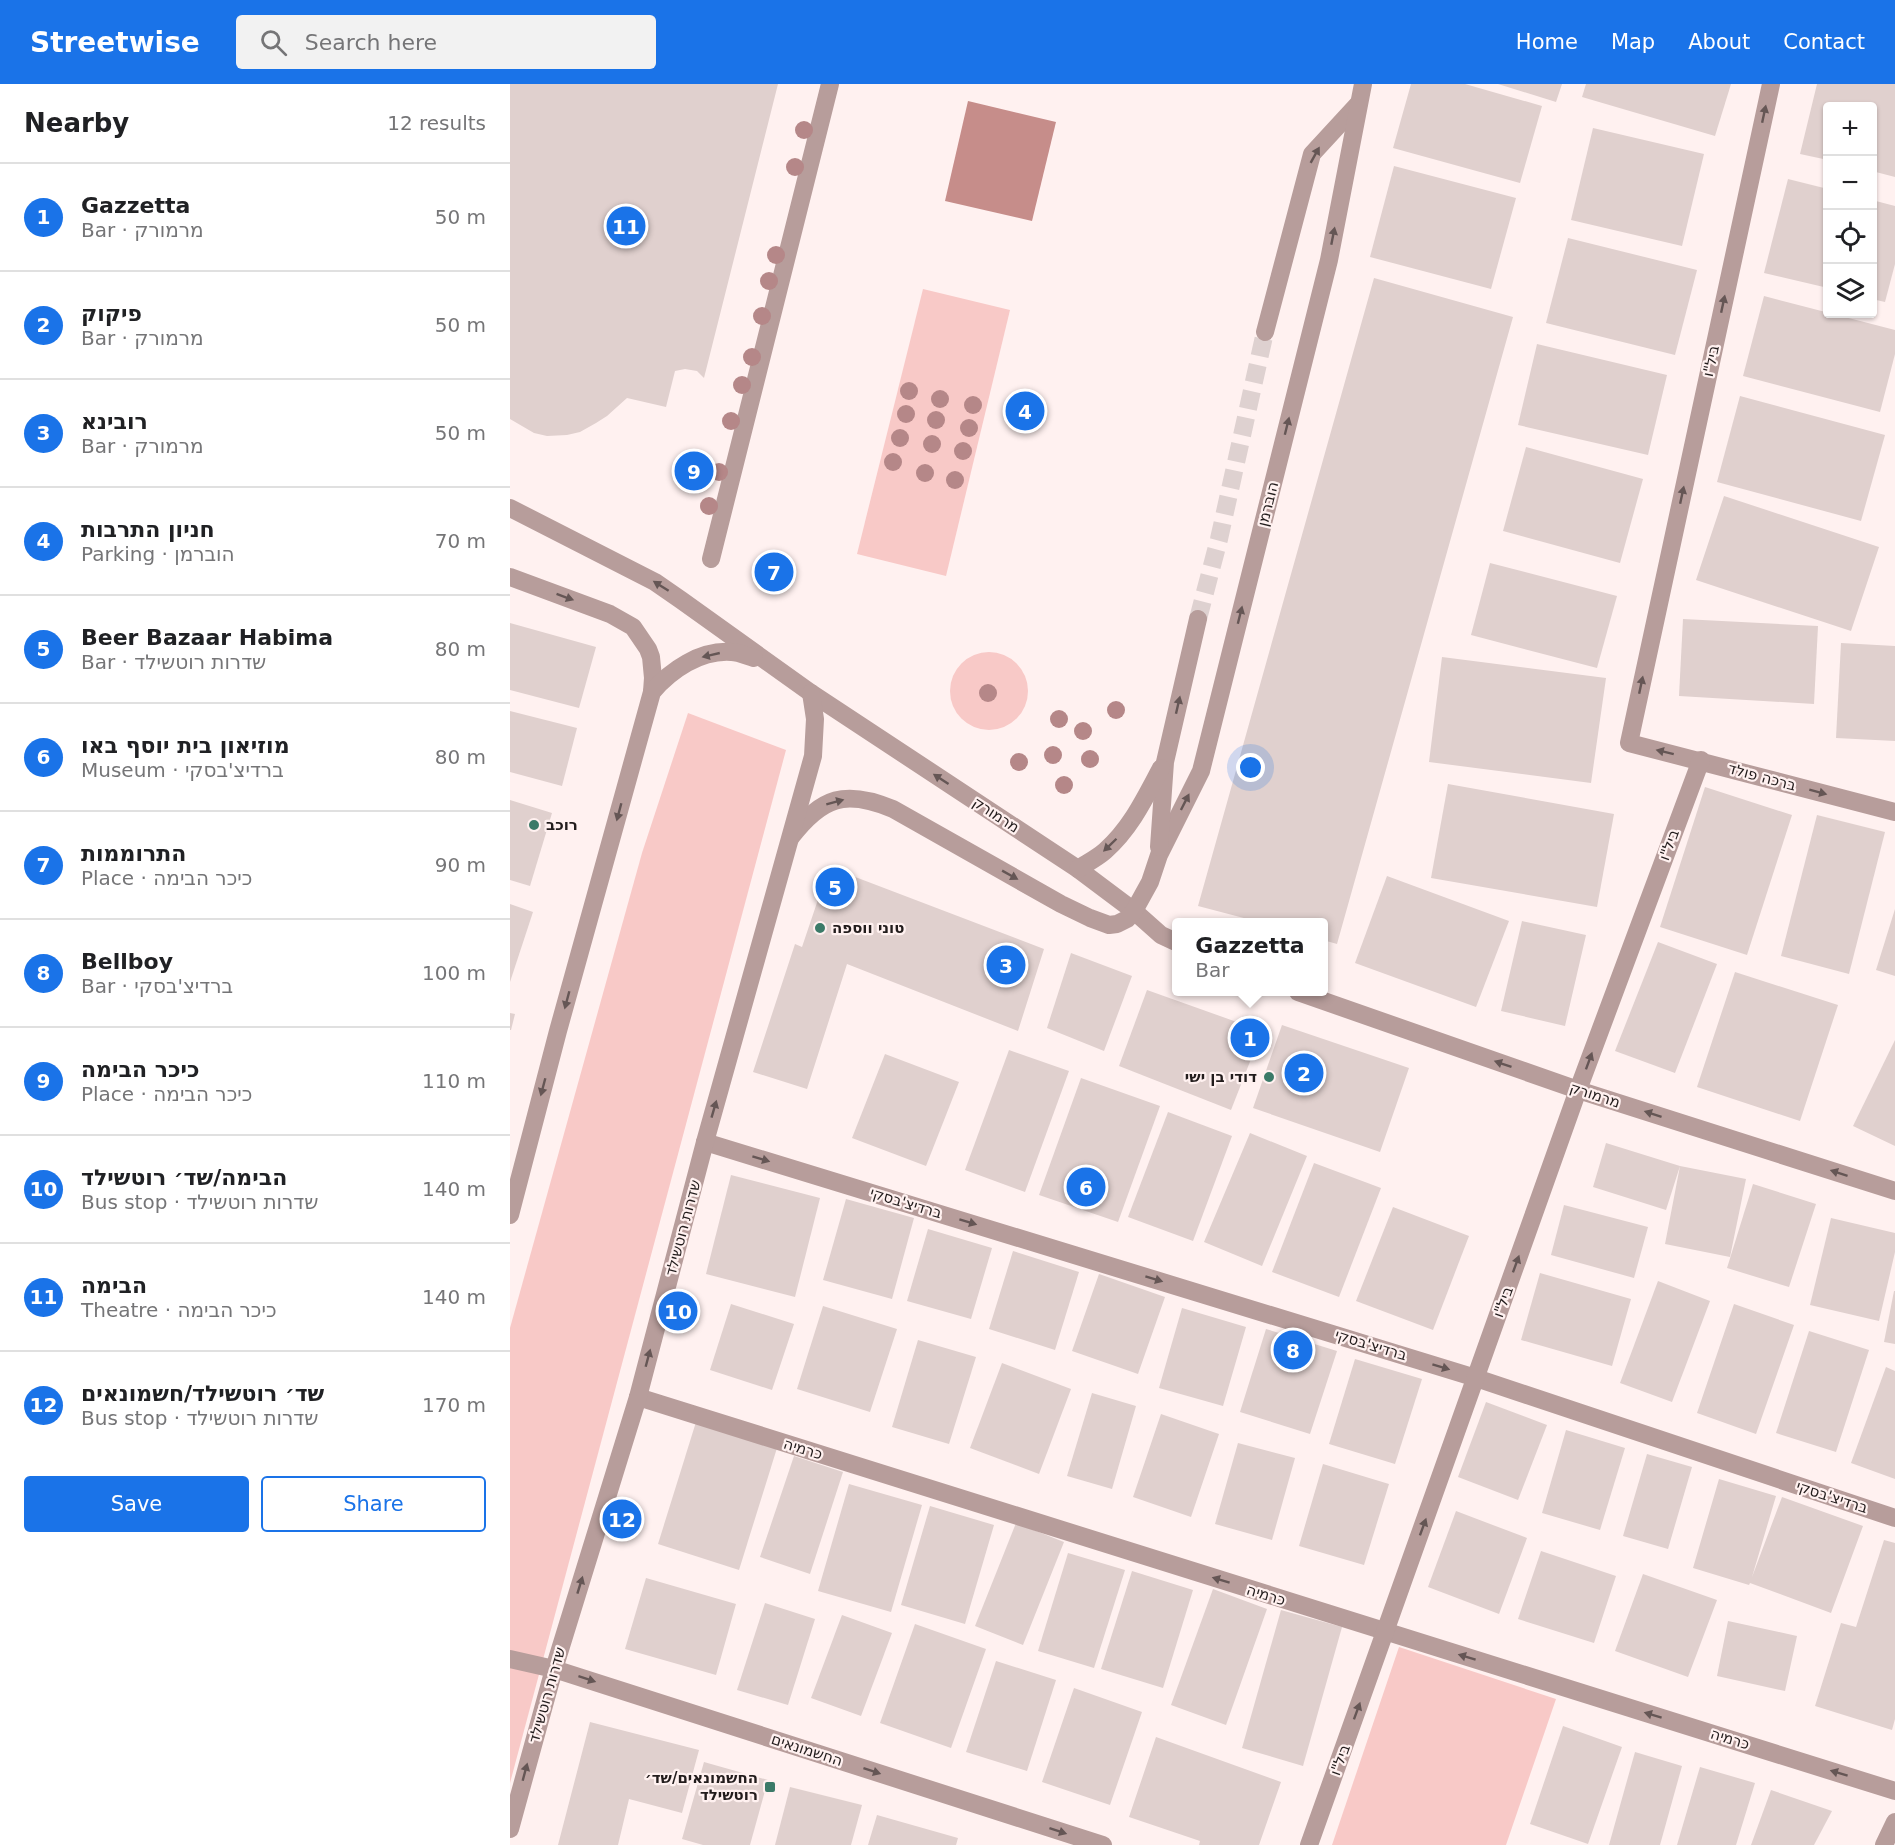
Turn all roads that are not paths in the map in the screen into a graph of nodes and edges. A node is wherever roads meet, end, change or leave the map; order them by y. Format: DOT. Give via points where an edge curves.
graph roads {
  1 [pos="830,84"];
  2 [pos="1364,84"];
  3 [pos="1771,84"];
  4 [pos="1359,103"];
  5 [pos="1265,332"];
  6 [pos="510,507"];
  7 [pos="711,560"];
  8 [pos="510,577"];
  9 [pos="1198,619"];
  10 [pos="767,663"];
  11 [pos="652,692"];
  12 [pos="811,693"];
  13 [pos="1629,743"];
  14 [pos="1701,760"];
  15 [pos="1165,762"];
  16 [pos="1895,812"];
  17 [pos="791,837"];
  18 [pos="1159,855"];
  19 [pos="1078,869"];
  20 [pos="1134,911"];
  21 [pos="1172,940"];
  22 [pos="1309,996"];
  23 [pos="1578,1090"];
  24 [pos="705,1142"];
  25 [pos="1895,1191"];
  26 [pos="510,1215"];
  27 [pos="1476,1378"];
  28 [pos="638,1397"];
  29 [pos="1895,1518"];
  30 [pos="1386,1632"];
  31 [pos="510,1659"];
  32 [pos="554,1669"];
  33 [pos="1895,1791"];
  34 [pos="1895,1822"];
  35 [pos="510,1829"];
  36 [pos="1103,1845"];
  37 [pos="1309,1845"];
  38 [pos="1884,1845"];
  1 -- 7 [label="street"];
  2 -- 4 [label="street, הוברמן"];
  13 -- 3 [label="street, ביל\"ו, one-way"];
  5 -- 4 [label="street, one-way" via="1312,154"];
  18 -- 4 [label="street, הוברמן, one-way" via="1201,771 1329,260"];
  10 -- 6 [label="street, one-way" via="655,582"];
  8 -- 11 [label="street, one-way" via="610,614 633,627 651,657"];
  15 -- 9 [label="street, one-way"];
  10 -- 11 [label="street, one-way" via="732,652 711,654 681,666"];
  10 -- 12 [label="street, מרמורק"];
  11 -- 26 [label="street, one-way"];
  12 -- 17 [label="street, שדרות רוטשילד" via="814,748"];
  19 -- 12 [label="street, מרמורק, one-way"];
  14 -- 13 [label="street, ברכה פולד, one-way"];
  14 -- 16 [label="street, ברכה פולד, one-way"];
  23 -- 14 [label="street, ביל\"ו, one-way"];
  15 -- 18 [label="street"];
  15 -- 19 [label="street, one-way" via="1122,834"];
  17 -- 20 [label="street, one-way" via="810,814 830,802 871,801 893,809 1090,918 1118,924"];
  24 -- 17 [label="street, שדרות רוטשילד, one-way"];
  18 -- 20 [label="street, הוברמן"];
  19 -- 20 [label="street, מרמורק"];
  20 -- 21 [label="street, מרמורק"];
  23 -- 22 [label="street, מרמורק, one-way"];
  25 -- 23 [label="street, מרמורק, one-way"];
  27 -- 23 [label="street, ביל\"ו, one-way"];
  24 -- 27 [label="street, ברדיצ'בסקי, one-way"];
  28 -- 24 [label="street, שדרות רוטשילד, one-way"];
  27 -- 29 [label="street, ברדיצ'בסקי"];
  30 -- 27 [label="street, ביל\"ו, one-way"];
  30 -- 28 [label="street, כרמיה, one-way"];
  32 -- 28 [label="street, שדרות רוטשילד, one-way"];
  33 -- 30 [label="street, כרמיה, one-way"];
  37 -- 30 [label="street, ביל\"ו, one-way"];
  31 -- 32 [label="street, החשמונאים"];
  35 -- 32 [label="street, שדרות רוטשילד, one-way"];
  32 -- 36 [label="street, החשמונאים, one-way"];
  34 -- 38 [label="street"];
}
